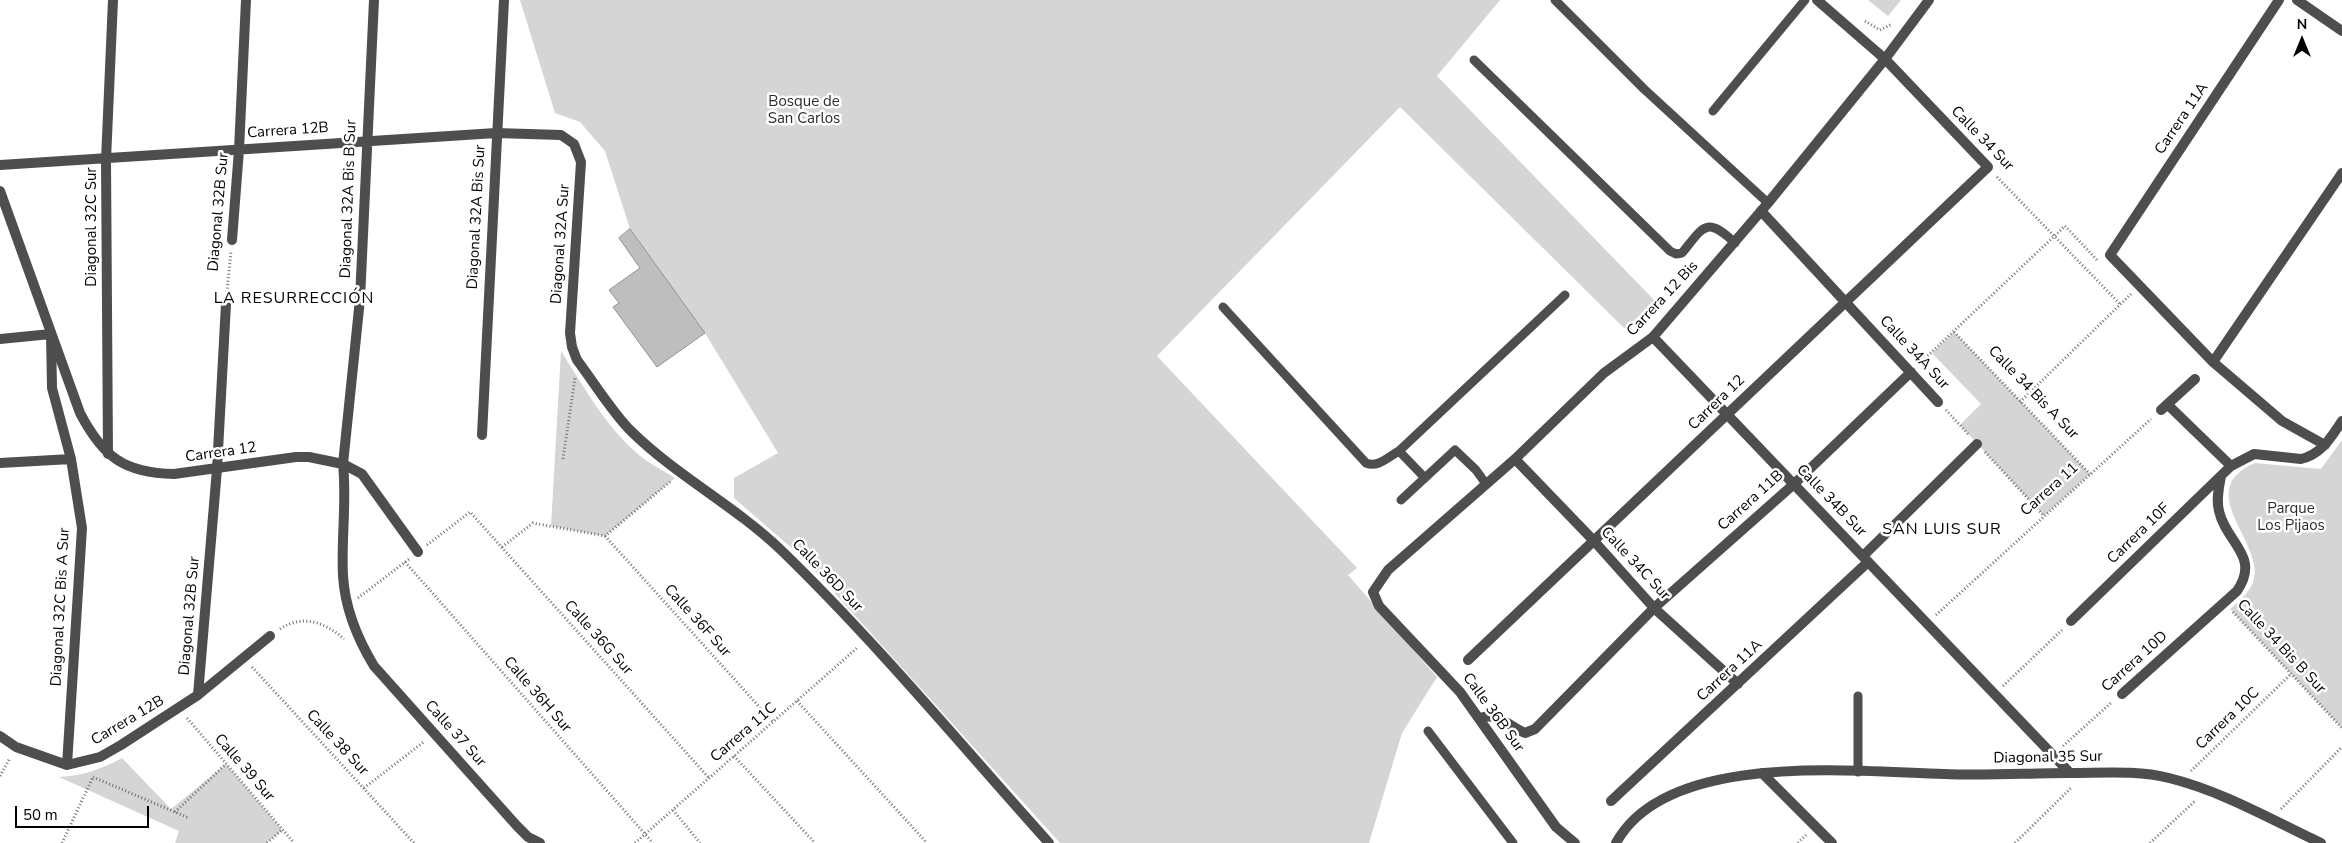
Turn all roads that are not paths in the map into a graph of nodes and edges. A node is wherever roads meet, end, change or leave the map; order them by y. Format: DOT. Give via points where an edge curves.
graph roads {
  1 [pos="113,0"];
  2 [pos="246,0"];
  3 [pos="374,0"];
  4 [pos="504,0"];
  5 [pos="1555,0"];
  6 [pos="1805,0"];
  7 [pos="1817,0"];
  8 [pos="1929,0"];
  9 [pos="2279,0"];
  10 [pos="2297,0"];
  11 [pos="2342,31"];
  12 [pos="1885,59"];
  13 [pos="1474,60"];
  14 [pos="1713,111"];
  15 [pos="496,133"];
  16 [pos="366,141"];
  17 [pos="574,144"];
  18 [pos="239,150"];
  19 [pos="106,160"];
  20 [pos="0,165"];
  21 [pos="1988,168"];
  22 [pos="2342,173"];
  23 [pos="0,191"];
  24 [pos="1765,207"];
  25 [pos="232,240"];
  26 [pos="1735,243"];
  27 [pos="1565,295"];
  28 [pos="1845,302"];
  29 [pos="226,304"];
  30 [pos="1222,307"];
  31 [pos="51,334"];
  32 [pos="1653,337"];
  33 [pos="0,339"];
  34 [pos="572,347"];
  35 [pos="2213,362"];
  36 [pos="1911,372"];
  37 [pos="2194,379"];
  38 [pos="1938,402"];
  39 [pos="1727,414"];
  40 [pos="2342,421"];
  41 [pos="482,435"];
  42 [pos="1977,444"];
  43 [pos="2325,445"];
  44 [pos="1399,451"];
  45 [pos="108,454"];
  46 [pos="72,459"];
  47 [pos="1515,459"];
  48 [pos="0,463"];
  49 [pos="342,464"];
  50 [pos="2231,466"];
  51 [pos="217,468"];
  52 [pos="2221,476"];
  53 [pos="1425,478"];
  54 [pos="1486,484"];
  55 [pos="1794,484"];
  56 [pos="1401,500"];
  57 [pos="1594,541"];
  58 [pos="418,552"];
  59 [pos="1866,559"];
  60 [pos="1379,606"];
  61 [pos="1654,608"];
  62 [pos="2072,621"];
  63 [pos="270,636"];
  64 [pos="358,636"];
  65 [pos="1468,660"];
  66 [pos="1738,684"];
  67 [pos="2122,694"];
  68 [pos="198,695"];
  69 [pos="1858,696"];
  70 [pos="1480,718"];
  71 [pos="1428,731"];
  72 [pos="0,736"];
  73 [pos="67,765"];
  74 [pos="1762,772"];
  75 [pos="1858,772"];
  76 [pos="2070,772"];
  77 [pos="1611,802"];
  78 [pos="540,843"];
  79 [pos="1049,843"];
  80 [pos="1513,843"];
  81 [pos="1575,843"];
  82 [pos="1616,843"];
  83 [pos="1832,843"];
  84 [pos="2321,843"];
  1 -- 19 [label="street, Diagonal 32C Sur"];
  2 -- 18 [label="street, Diagonal 32B Sur"];
  3 -- 16 [label="street, Diagonal 32A Bis B Sur"];
  4 -- 15 [label="street, Diagonal 32A Bis Sur"];
  5 -- 24 [label="lane"];
  6 -- 14 [label="lane"];
  7 -- 12 [label="street, Calle 34 Sur"];
  8 -- 12 [label="street, Carrera 12 Bis"];
  9 -- 35 [label="street, Carrera 11A" via="2110,255"];
  10 -- 11 [label="street"];
  12 -- 21 [label="street, Calle 34 Sur"];
  12 -- 24 [label="street, Carrera 12 Bis"];
  13 -- 26 [label="lane" via="1670,251 1682,253 1702,229 1709,226 1718,227"];
  15 -- 16 [label="street, Carrera 12B"];
  15 -- 17 [label="street, Carrera 12B" via="562,135"];
  15 -- 41 [label="street, Diagonal 32A Bis Sur"];
  16 -- 18 [label="street, Carrera 12B"];
  16 -- 49 [label="street, Diagonal 32A Bis B Sur" via="360,299"];
  17 -- 34 [label="street, Diagonal 32A Sur" via="581,162 570,334"];
  18 -- 19 [label="street, Carrera 12B"];
  18 -- 25 [label="street, Diagonal 32B Sur"];
  19 -- 20 [label="street, Carrera 12B"];
  19 -- 45 [label="street, Diagonal 32C Sur"];
  21 -- 28 [label="street, Carrera 12"];
  22 -- 35 [label="street"];
  23 -- 31 [label="street, Diagonal 32C Bis A Sur"];
  24 -- 26 [label="street, Carrera 12 Bis"];
  24 -- 28 [label="street, Calle 34A Sur"];
  26 -- 32 [label="street, Carrera 12 Bis"];
  27 -- 44 [label="lane"];
  28 -- 36 [label="street, Calle 34A Sur"];
  28 -- 39 [label="street, Carrera 12"];
  29 -- 51 [label="street, Diagonal 32B Sur"];
  30 -- 44 [label="lane" via="1366,463 1379,464"];
  31 -- 33 [label="street"];
  31 -- 45 [label="street, Diagonal 32C Bis A Sur" via="80,412"];
  31 -- 46 [label="street, Diagonal 32C Bis A Sur" via="52,388"];
  32 -- 39 [label="street, Calle 34B Sur"];
  32 -- 47 [label="street, Carrera 12 Bis" via="1604,373"];
  34 -- 79 [label="street, Calle 36D Sur" via="631,432 764,534 867,639"];
  35 -- 43 [label="street" via="2282,421"];
  36 -- 38 [label="street, Calle 34A Sur"];
  36 -- 55 [label="street, Carrera 11B"];
  37 -- 50 [label="street" via="2164,407"];
  39 -- 55 [label="street, Calle 34B Sur"];
  39 -- 57 [label="street, Carrera 12"];
  40 -- 43 [label="street"];
  42 -- 59 [label="street, Carrera 11A"];
  43 -- 50 [label="street, Carrera 10F" via="2309,457 2254,454"];
  44 -- 53 [label="lane"];
  45 -- 51 [label="street, Carrera 12" via="138,471 159,474"];
  46 -- 48 [label="street"];
  46 -- 73 [label="street, Diagonal 32C Bis A Sur" via="82,528"];
  47 -- 54 [label="street, Carrera 12 Bis"];
  47 -- 57 [label="street, Calle 34C Sur"];
  49 -- 51 [label="street, Carrera 12" via="296,457"];
  49 -- 58 [label="street, Carrera 12" via="362,474"];
  49 -- 64 [label="street, Diagonal 32A Bis B Sur" via="346,495 343,575 348,606"];
  50 -- 52 [label="street, Carrera 10F"];
  51 -- 68 [label="street, Diagonal 32B Sur"];
  52 -- 62 [label="street, Carrera 10F"];
  52 -- 67 [label="street, Carrera 10D" via="2219,510 2225,528 2246,562 2246,572 2238,591"];
  53 -- 54 [label="lane" via="1455,450"];
  53 -- 56 [label="lane"];
  54 -- 60 [label="street, Carrera 12 Bis" via="1388,570 1372,592"];
  55 -- 59 [label="street, Calle 34B Sur"];
  55 -- 61 [label="street, Carrera 11B"];
  57 -- 61 [label="street, Calle 34C Sur"];
  57 -- 65 [label="street, Carrera 12"];
  59 -- 66 [label="street, Carrera 11A"];
  59 -- 76 [label="street, Calle 34B Sur"];
  60 -- 70 [label="street, Calle 36B Sur" via="1449,678"];
  61 -- 66 [label="street, Calle 34C Sur"];
  61 -- 70 [label="street, Carrera 11B" via="1530,732 1518,730 1497,717 1488,715"];
  63 -- 68 [label="street, Carrera 12B"];
  64 -- 78 [label="street, Calle 37 Sur" via="374,666 516,826"];
  66 -- 77 [label="street, Carrera 11A"];
  68 -- 73 [label="street, Carrera 12B" via="100,757"];
  69 -- 75 [label="lane"];
  70 -- 81 [label="street, Calle 36B Sur" via="1556,826"];
  71 -- 80 [label="lane"];
  72 -- 73 [label="street" via="16,747"];
  74 -- 75 [label="street, Diagonal 35 Sur"];
  74 -- 82 [label="street, Diagonal 35 Sur" via="1682,790 1641,814"];
  74 -- 83 [label="street"];
  75 -- 76 [label="street, Diagonal 35 Sur" via="1962,775"];
  76 -- 84 [label="street, Diagonal 35 Sur" via="2139,773 2180,781"];
}
